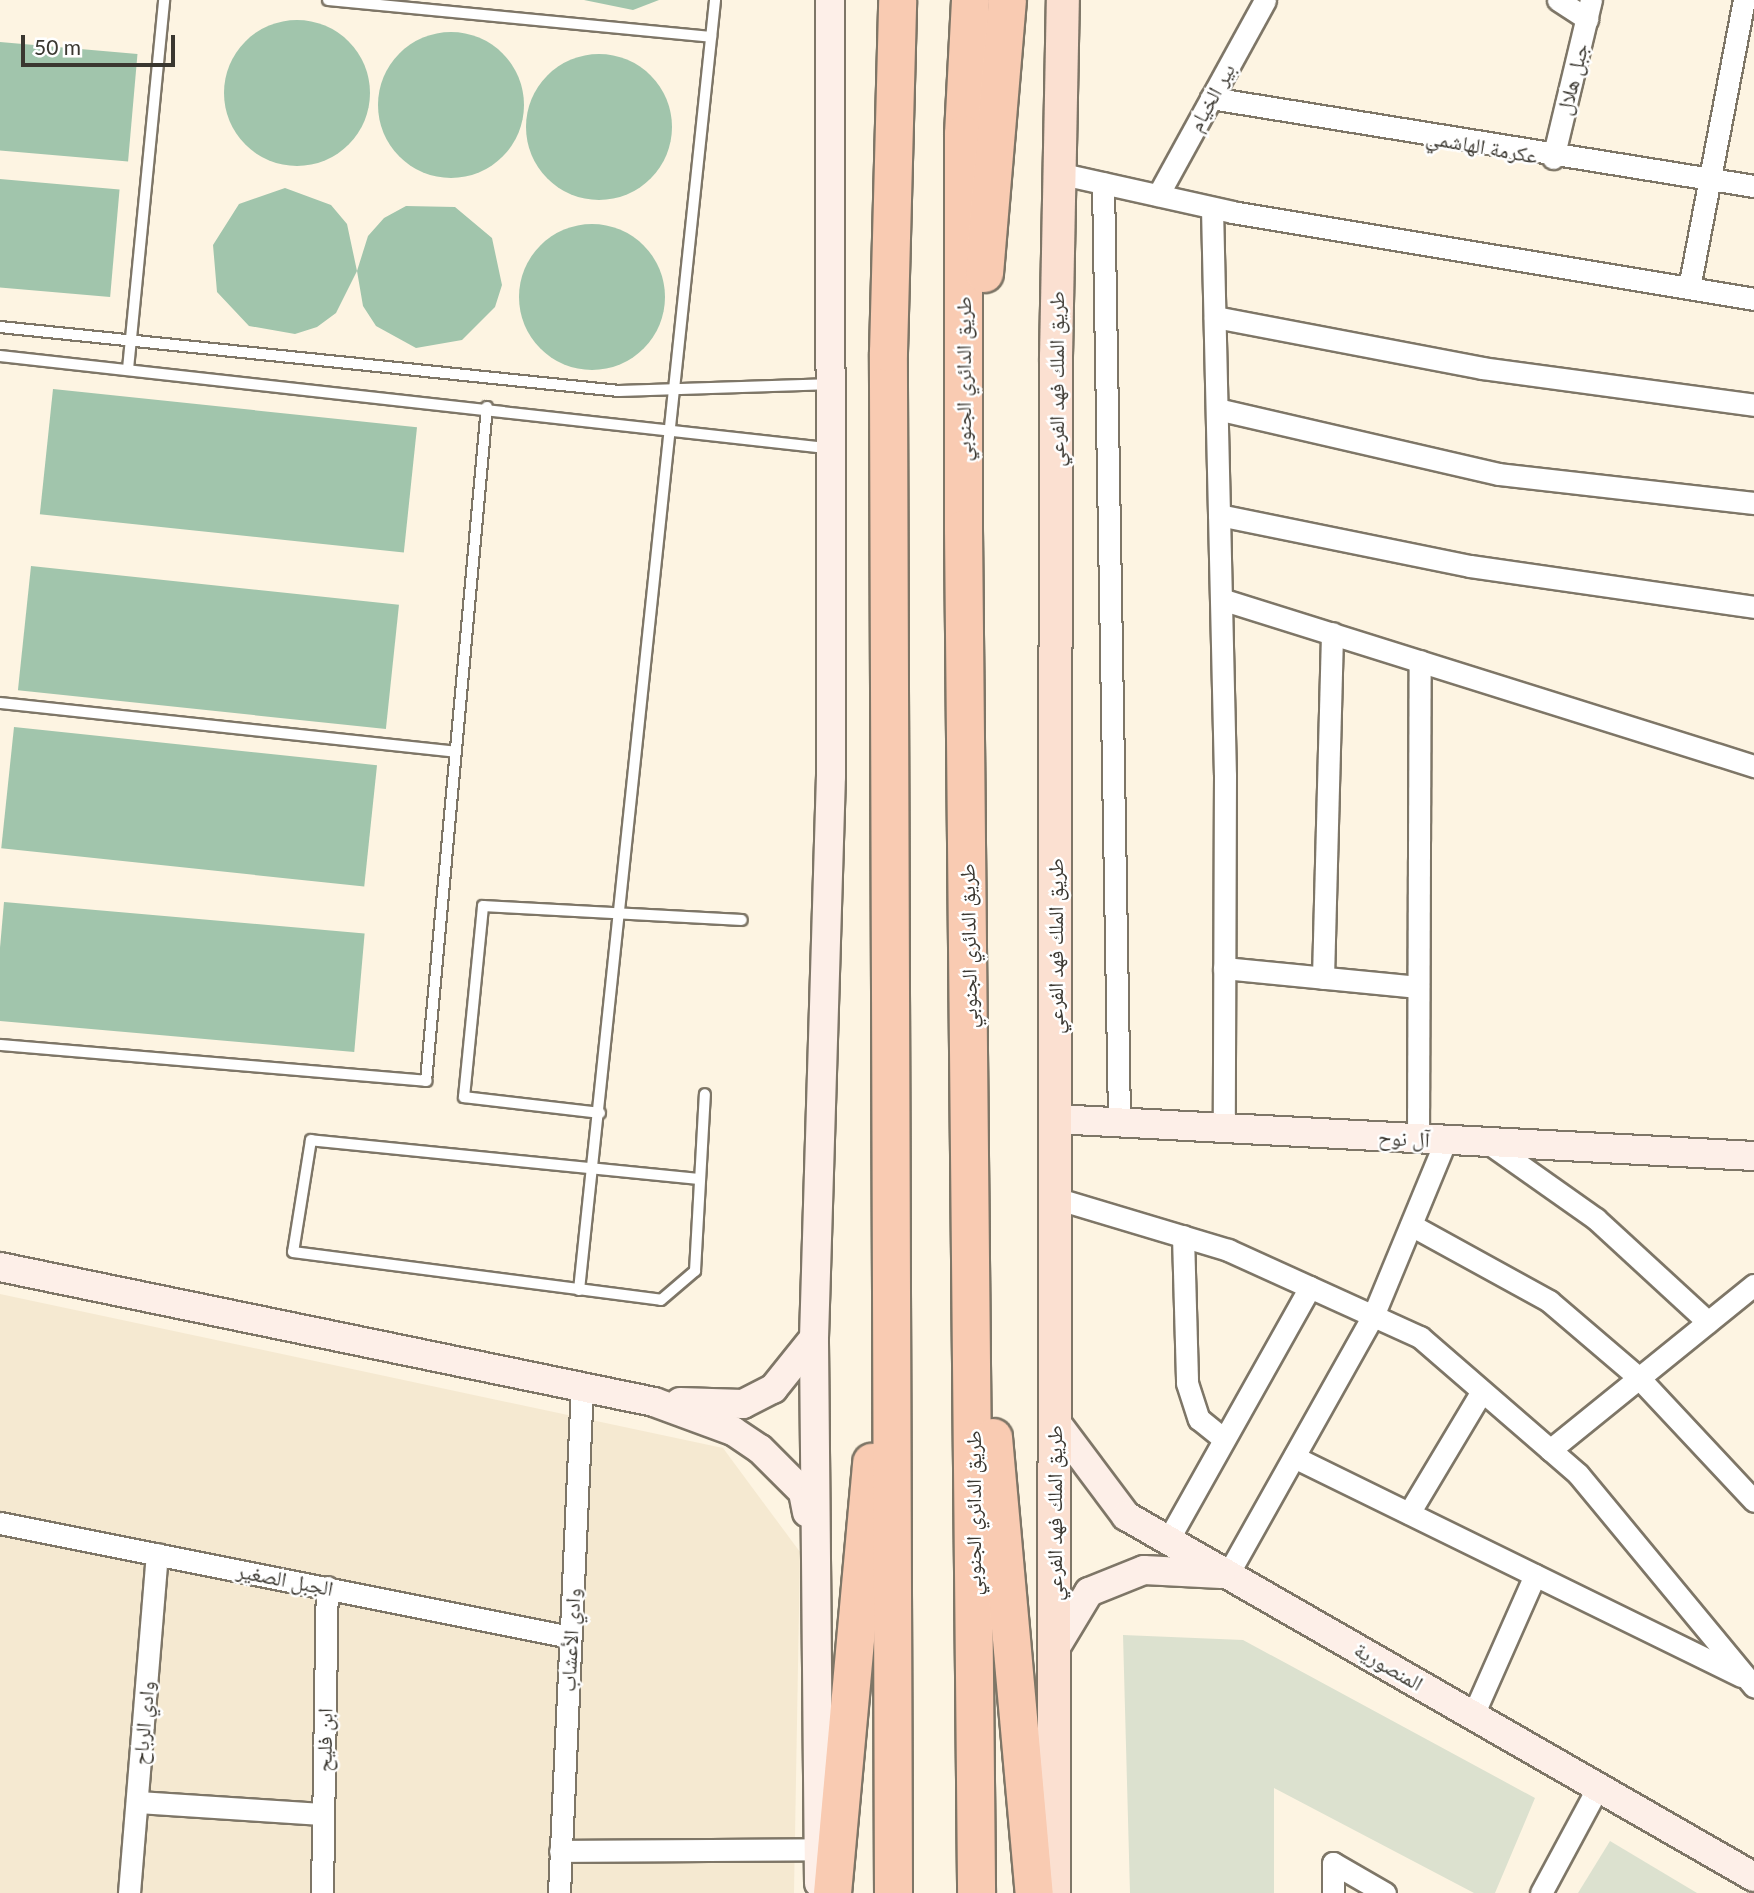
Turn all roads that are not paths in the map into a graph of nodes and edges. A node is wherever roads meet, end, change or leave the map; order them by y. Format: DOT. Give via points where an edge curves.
graph roads {
  1 [pos="164,0"];
  2 [pos="328,0"];
  3 [pos="715,0"];
  4 [pos="830,0"];
  5 [pos="882,0"];
  6 [pos="897,0"];
  7 [pos="970,0"];
  8 [pos="1007,0"];
  9 [pos="1063,0"];
  10 [pos="1265,0"];
  11 [pos="1558,0"];
  12 [pos="1744,0"];
  13 [pos="1589,9"];
  14 [pos="711,37"];
  15 [pos="1211,98"];
  16 [pos="1553,158"];
  17 [pos="1058,173"];
  18 [pos="1709,180"];
  19 [pos="1103,183"];
  20 [pos="1754,186"];
  21 [pos="1157,195"];
  22 [pos="1212,208"];
  23 [pos="892,218"];
  24 [pos="1689,288"];
  25 [pos="1754,299"];
  26 [pos="1215,317"];
  27 [pos="0,327"];
  28 [pos="131,341"];
  29 [pos="0,356"];
  30 [pos="128,369"];
  31 [pos="826,384"];
  32 [pos="675,389"];
  33 [pos="1754,405"];
  34 [pos="487,407"];
  35 [pos="1217,409"];
  36 [pos="670,428"];
  37 [pos="826,448"];
  38 [pos="1754,503"];
  39 [pos="1219,515"];
  40 [pos="962,529"];
  41 [pos="1221,599"];
  42 [pos="1754,607"];
  43 [pos="1332,633"];
  44 [pos="1420,661"];
  45 [pos="0,703"];
  46 [pos="456,752"];
  47 [pos="1754,766"];
  48 [pos="620,918"];
  49 [pos="742,920"];
  50 [pos="1224,968"];
  51 [pos="1323,978"];
  52 [pos="1418,987"];
  53 [pos="0,1045"];
  54 [pos="705,1094"];
  55 [pos="600,1113"];
  56 [pos="1055,1119"];
  57 [pos="1119,1123"];
  58 [pos="1224,1128"];
  59 [pos="1418,1138"];
  60 [pos="1446,1140"];
  61 [pos="1487,1142"];
  62 [pos="1754,1156"];
  63 [pos="594,1168"];
  64 [pos="891,1172"];
  65 [pos="699,1179"];
  66 [pos="1055,1198"];
  67 [pos="1411,1225"];
  68 [pos="971,1236"];
  69 [pos="1182,1236"];
  70 [pos="0,1267"];
  71 [pos="1754,1285"];
  72 [pos="1310,1287"];
  73 [pos="579,1290"];
  74 [pos="1373,1316"];
  75 [pos="1708,1322"];
  76 [pos="814,1338"];
  77 [pos="1639,1378"];
  78 [pos="582,1387"];
  79 [pos="1482,1391"];
  80 [pos="654,1402"];
  81 [pos="1055,1421"];
  82 [pos="1224,1439"];
  83 [pos="1550,1450"];
  84 [pos="1294,1457"];
  85 [pos="1754,1500"];
  86 [pos="1409,1513"];
  87 [pos="0,1523"];
  88 [pos="813,1540"];
  89 [pos="1168,1540"];
  90 [pos="157,1554"];
  91 [pos="1228,1574"];
  92 [pos="1535,1575"];
  93 [pos="327,1587"];
  94 [pos="570,1637"];
  95 [pos="1054,1650"];
  96 [pos="1751,1683"];
  97 [pos="1473,1715"];
  98 [pos="1598,1787"];
  99 [pos="137,1802"];
  100 [pos="323,1814"];
  101 [pos="818,1849"];
  102 [pos="560,1851"];
  103 [pos="1754,1877"];
  104 [pos="129,1893"];
  105 [pos="322,1893"];
  106 [pos="559,1893"];
  107 [pos="819,1893"];
  108 [pos="832,1893"];
  109 [pos="893,1893"];
  110 [pos="976,1893"];
  111 [pos="1034,1893"];
  112 [pos="1054,1893"];
  113 [pos="1333,1893"];
  114 [pos="1385,1893"];
  115 [pos="1541,1893"];
  1 -- 28 [label="lane"];
  2 -- 14 [label="lane"];
  3 -- 14 [label="lane"];
  4 -- 31 [label="main road"];
  5 -- 23 [label="highway"];
  6 -- 23 [label="highway"];
  7 -- 40 [label="highway, طريق الدائري الجنوبي" via="963,134"];
  8 -- 40 [label="highway"];
  9 -- 17 [label="main road, طريق الملك فهد الفرعي"];
  10 -- 15 [label="street, بير الخيام"];
  11 -- 13 [label="street"];
  12 -- 18 [label="street"];
  13 -- 16 [label="street, جبل هلال"];
  14 -- 32 [label="lane"];
  15 -- 16 [label="street, عكرمة الهاشمي"];
  15 -- 21 [label="street, بير الخيام"];
  16 -- 18 [label="street, عكرمة الهاشمي"];
  17 -- 19 [label="street"];
  17 -- 56 [label="main road, طريق الملك فهد الفرعي"];
  18 -- 20 [label="street, عكرمة الهاشمي"];
  18 -- 24 [label="street"];
  19 -- 21 [label="street"];
  19 -- 57 [label="street"];
  21 -- 22 [label="street"];
  22 -- 24 [label="street"];
  22 -- 26 [label="street"];
  23 -- 64 [label="highway"];
  24 -- 25 [label="street"];
  26 -- 33 [label="street" via="1482,368"];
  26 -- 35 [label="street"];
  27 -- 28 [label="lane"];
  28 -- 30 [label="lane"];
  28 -- 32 [label="lane" via="620,391"];
  29 -- 30 [label="lane"];
  30 -- 34 [label="lane"];
  31 -- 32 [label="lane"];
  31 -- 37 [label="main road"];
  32 -- 36 [label="lane"];
  34 -- 36 [label="lane"];
  34 -- 46 [label="lane"];
  35 -- 38 [label="street" via="1499,474"];
  35 -- 39 [label="street"];
  36 -- 37 [label="lane"];
  36 -- 48 [label="lane"];
  37 -- 76 [label="main road" via="831,776"];
  39 -- 41 [label="street"];
  39 -- 42 [label="street" via="1469,566"];
  40 -- 68 [label="highway, طريق الدائري الجنوبي"];
  41 -- 43 [label="street"];
  41 -- 50 [label="street"];
  43 -- 44 [label="street"];
  43 -- 51 [label="street"];
  44 -- 47 [label="street"];
  44 -- 52 [label="street"];
  45 -- 46 [label="lane"];
  46 -- 53 [label="lane" via="426,1081"];
  48 -- 49 [label="lane"];
  48 -- 55 [label="lane"];
  48 -- 55 [label="lane" via="483,906 464,1097"];
  50 -- 51 [label="street"];
  50 -- 58 [label="street"];
  51 -- 52 [label="street"];
  52 -- 59 [label="street"];
  54 -- 65 [label="lane"];
  55 -- 63 [label="lane"];
  56 -- 57 [label="main road, آل نوح"];
  56 -- 66 [label="main road, طريق الملك فهد الفرعي"];
  57 -- 58 [label="main road, آل نوح"];
  58 -- 59 [label="main road, آل نوح"];
  59 -- 60 [label="main road, آل نوح"];
  60 -- 61 [label="main road, آل نوح"];
  60 -- 67 [label="street"];
  61 -- 62 [label="main road, آل نوح"];
  61 -- 75 [label="street" via="1596,1219"];
  63 -- 65 [label="lane"];
  63 -- 73 [label="lane"];
  63 -- 73 [label="lane" via="311,1140 293,1252"];
  64 -- 108 [label="highway"];
  64 -- 109 [label="highway"];
  65 -- 73 [label="lane" via="695,1271 661,1300"];
  66 -- 69 [label="street"];
  66 -- 81 [label="main road, طريق الملك فهد الفرعي"];
  67 -- 74 [label="street"];
  67 -- 77 [label="street" via="1549,1301"];
  68 -- 110 [label="highway, طريق الدائري الجنوبي"];
  68 -- 111 [label="highway"];
  69 -- 72 [label="street"];
  69 -- 82 [label="street" via="1186,1382 1199,1419"];
  70 -- 78 [label="main road"];
  71 -- 75 [label="street"];
  72 -- 74 [label="street"];
  72 -- 82 [label="street"];
  74 -- 79 [label="street" via="1420,1337"];
  74 -- 84 [label="street"];
  75 -- 77 [label="street"];
  76 -- 80 [label="main road" via="772,1388 743,1404"];
  76 -- 88 [label="main road"];
  77 -- 83 [label="street"];
  77 -- 85 [label="street"];
  78 -- 80 [label="main road"];
  78 -- 94 [label="street, وادي الأعشاب"];
  79 -- 83 [label="street"];
  79 -- 86 [label="street"];
  80 -- 88 [label="main road" via="733,1431 760,1449 803,1492"];
  81 -- 89 [label="main road, المنصورية" via="1126,1516"];
  81 -- 95 [label="main road, طريق الملك فهد الفرعي"];
  82 -- 89 [label="street"];
  83 -- 96 [label="street" via="1578,1474"];
  84 -- 86 [label="street"];
  84 -- 91 [label="street"];
  86 -- 92 [label="street"];
  87 -- 90 [label="street, الجبل الصغير"];
  88 -- 101 [label="main road"];
  89 -- 91 [label="main road, المنصورية"];
  90 -- 93 [label="street, الجبل الصغير"];
  90 -- 99 [label="street, وادي الرباح"];
  91 -- 95 [label="main road" via="1144,1570 1089,1592"];
  91 -- 97 [label="main road, المنصورية"];
  92 -- 96 [label="street"];
  92 -- 97 [label="street"];
  93 -- 94 [label="street, الجبل الصغير"];
  93 -- 100 [label="street, ابن فليح"];
  94 -- 102 [label="street, وادي الأعشاب"];
  95 -- 112 [label="main road, طريق الملك فهد الفرعي"];
  97 -- 98 [label="main road, المنصورية"];
  98 -- 103 [label="main road, المنصورية"];
  98 -- 115 [label="street"];
  99 -- 100 [label="street"];
  99 -- 104 [label="street, وادي الرباح"];
  100 -- 105 [label="street, ابن فليح"];
  101 -- 102 [label="street"];
  101 -- 107 [label="main road"];
  102 -- 106 [label="street, وادي الأعشاب"];
  113 -- 114 [label="street" via="1333,1863"];
}
